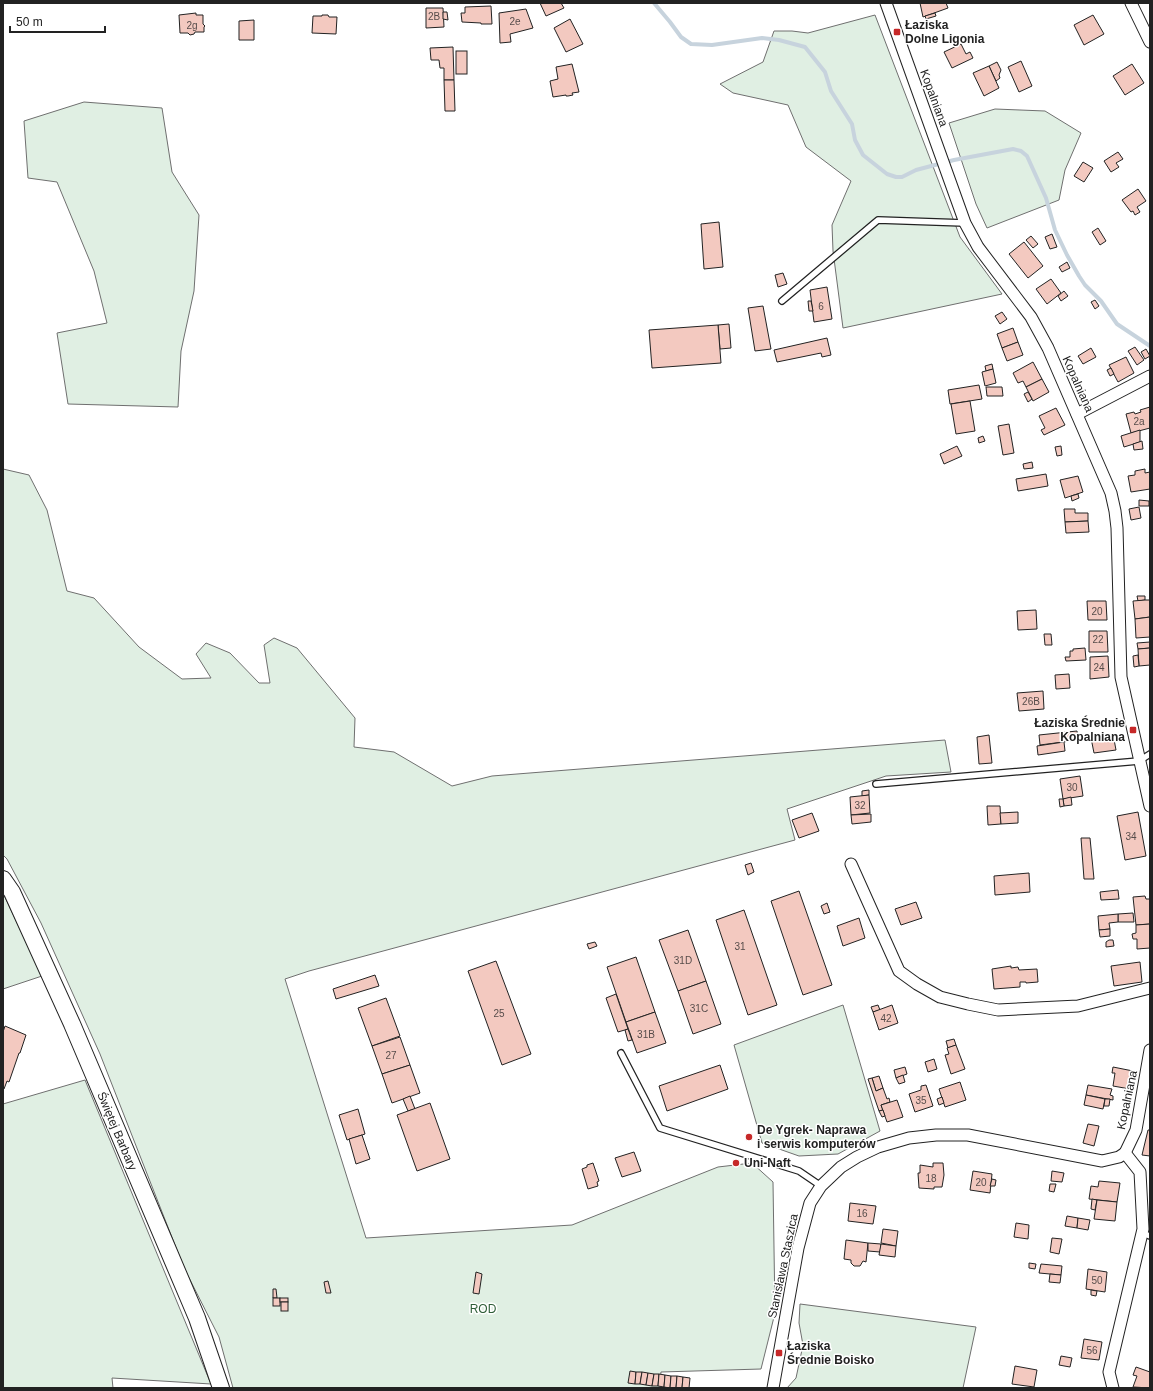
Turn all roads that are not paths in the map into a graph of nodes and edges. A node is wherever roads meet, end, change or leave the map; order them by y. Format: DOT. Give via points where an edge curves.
graph roads {
  1 [pos="886,3"];
  2 [pos="1131,3"];
  3 [pos="1150,42"];
  4 [pos="965,223"];
  5 [pos="782,301"];
  6 [pos="1150,376"];
  7 [pos="1077,414"];
  8 [pos="1150,754"];
  9 [pos="1139,760"];
  10 [pos="876,784"];
  11 [pos="1150,806"];
  12 [pos="851,864"];
  13 [pos="3,879"];
  14 [pos="1150,988"];
  15 [pos="1150,1050"];
  16 [pos="621,1053"];
  17 [pos="1125,1153"];
  18 [pos="821,1186"];
  19 [pos="1146,1235"];
  20 [pos="221,1388"];
  21 [pos="773,1388"];
  22 [pos="1113,1388"];
  1 -- 4 [label="street, Kopalniana"];
  2 -- 3 [label="street"];
  4 -- 5 [label="lane" via="878,220"];
  4 -- 7 [label="street, Kopalniana" via="978,247 1031,317 1048,348"];
  6 -- 7 [label="street"];
  7 -- 9 [label="street, Kopalniana" via="1111,494 1115,511 1121,677"];
  8 -- 9 [label="lane"];
  9 -- 10 [label="lane"];
  9 -- 11 [label="street, Kopalniana"];
  12 -- 14 [label="street" via="899,971 940,997 998,1010 1078,1006"];
  13 -- 20 [label="street, Świętej Barbary" via="12,892 72,1024 198,1318"];
  15 -- 17 [label="street, Kopalniana" via="1136,1130"];
  16 -- 18 [label="lane" via="660,1128 799,1171"];
  17 -- 18 [label="street, Stanisława Staszica" via="1102,1161 968,1135 936,1135 909,1138 878,1147 840,1167"];
  17 -- 19 [label="street" via="1140,1172 1143,1229"];
  18 -- 21 [label="street, Stanisława Staszica" via="810,1203 798,1248"];
  19 -- 22 [label="street" via="1109,1372"];
}
